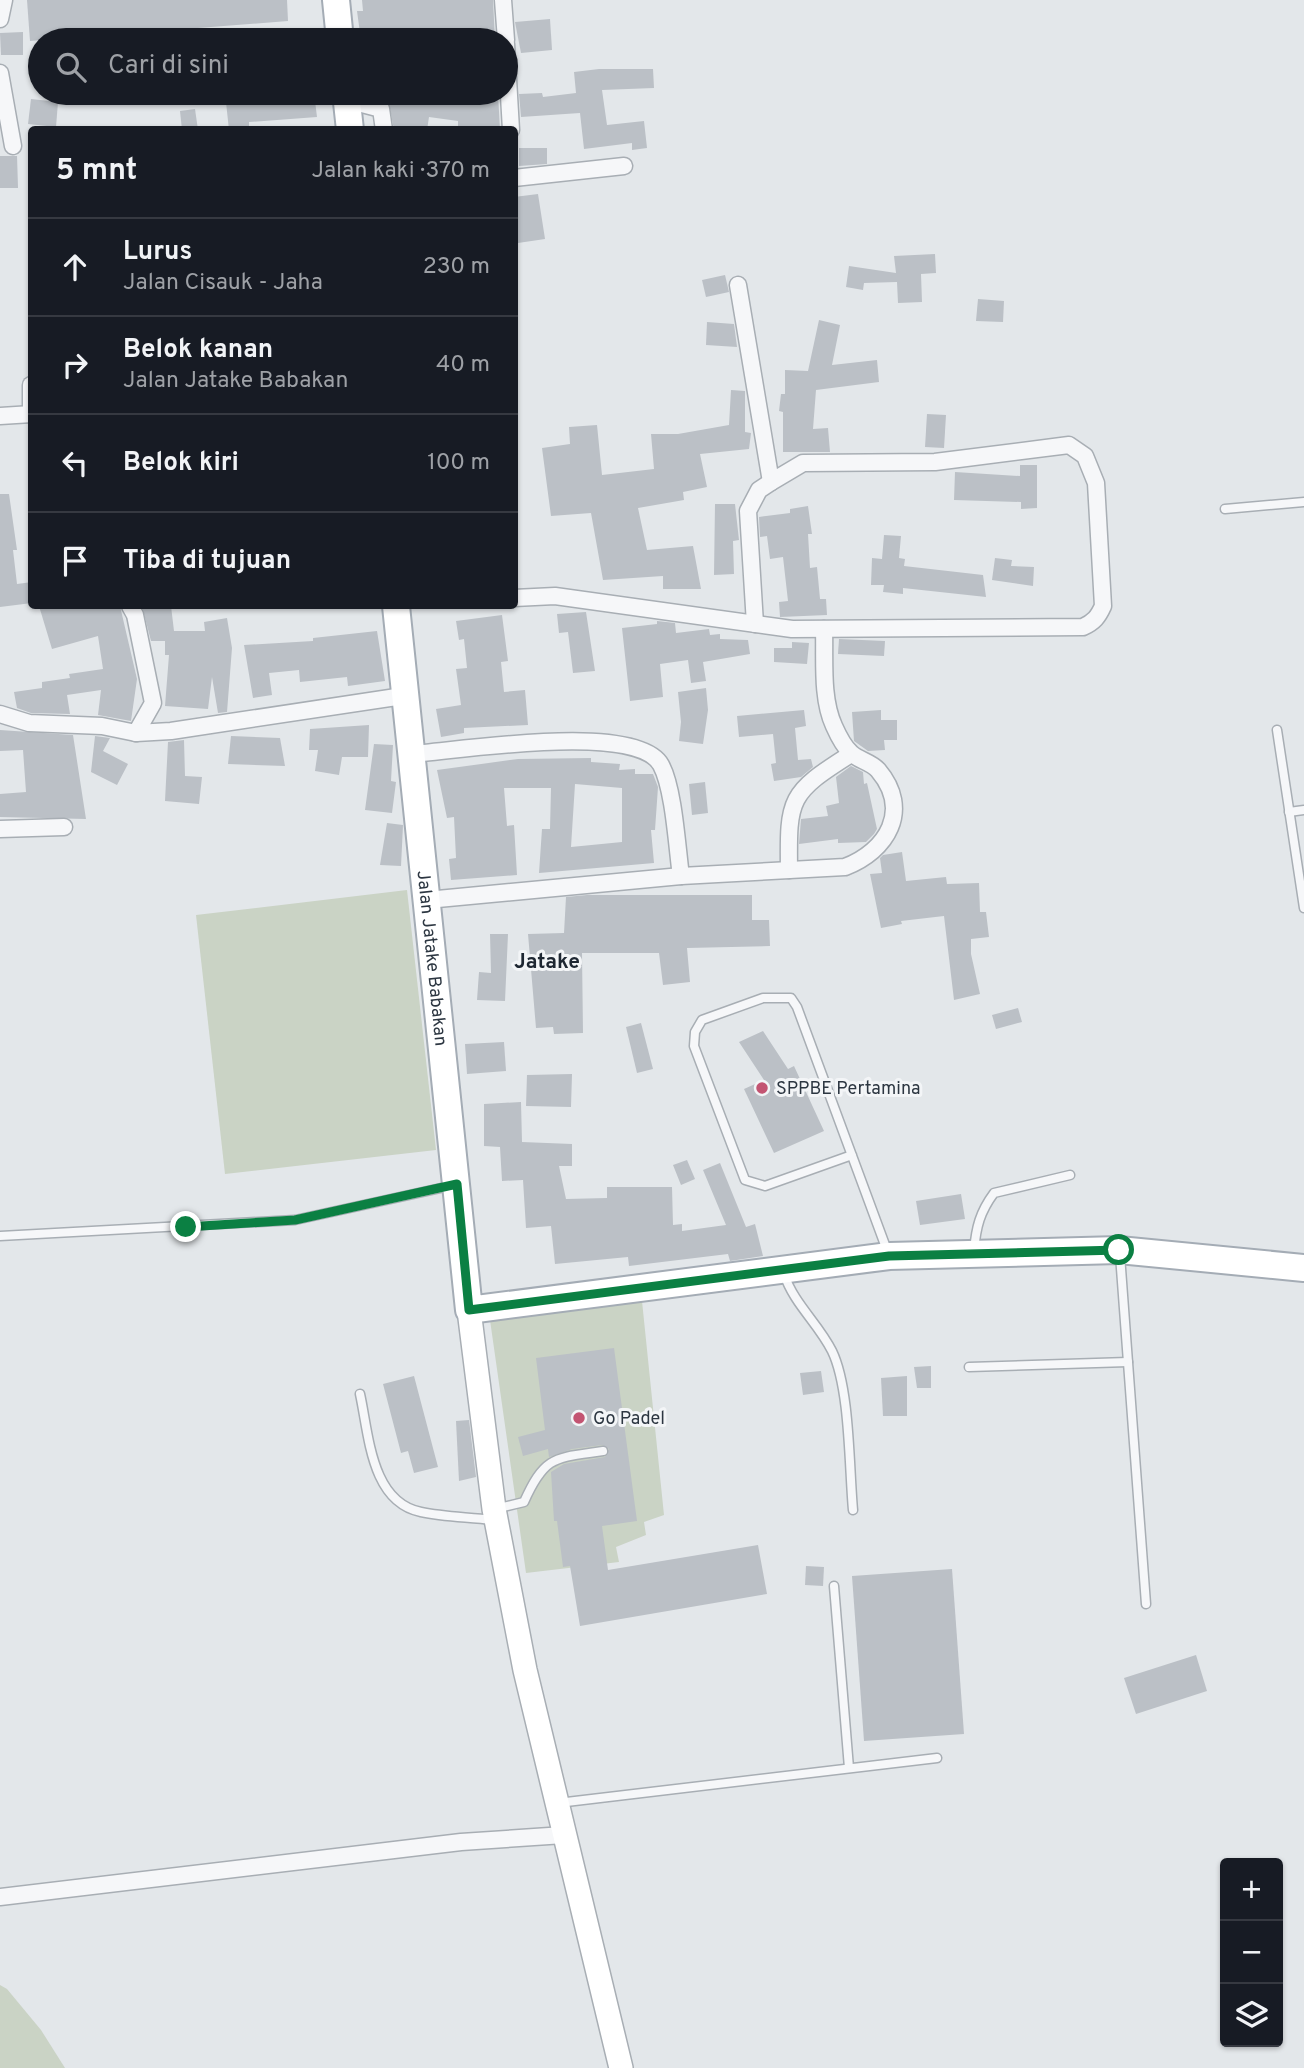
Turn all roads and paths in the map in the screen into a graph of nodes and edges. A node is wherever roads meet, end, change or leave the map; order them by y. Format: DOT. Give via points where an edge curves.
graph roads {
  1 [pos="4,0"];
  2 [pos="336,0"];
  3 [pos="503,0"];
  4 [pos="0,19"];
  5 [pos="339,28"];
  6 [pos="505,28"];
  7 [pos="0,73"];
  8 [pos="347,105"];
  9 [pos="369,105"];
  10 [pos="510,105"];
  11 [pos="350,126"];
  12 [pos="383,126"];
  13 [pos="511,126"];
  14 [pos="13,146"];
  15 [pos="624,166"];
  16 [pos="518,178"];
  17 [pos="738,285"];
  18 [pos="28,414"];
  19 [pos="0,415"];
  20 [pos="771,482"];
  21 [pos="1304,502"];
  22 [pos="1225,509"];
  23 [pos="518,598"];
  24 [pos="132,609"];
  25 [pos="396,609"];
  26 [pos="755,624"];
  27 [pos="824,629"];
  28 [pos="403,696"];
  29 [pos="0,714"];
  30 [pos="1277,730"];
  31 [pos="136,733"];
  32 [pos="411,754"];
  33 [pos="851,754"];
  34 [pos="1304,810"];
  35 [pos="1289,812"];
  36 [pos="64,827"];
  37 [pos="0,829"];
  38 [pos="789,870"];
  39 [pos="681,876"];
  40 [pos="427,900"];
  41 [pos="1304,908"];
  42 [pos="852,1155"];
  43 [pos="1070,1175"];
  44 [pos="457,1184"];
  45 [pos="0,1236"];
  46 [pos="1119,1250"];
  47 [pos="974,1253"];
  48 [pos="889,1256"];
  49 [pos="1304,1268"];
  50 [pos="783,1270"];
  51 [pos="469,1310"];
  52 [pos="1128,1362"];
  53 [pos="969,1367"];
  54 [pos="360,1394"];
  55 [pos="603,1451"];
  56 [pos="853,1510"];
  57 [pos="495,1515"];
  58 [pos="834,1587"];
  59 [pos="1146,1604"];
  60 [pos="937,1758"];
  61 [pos="849,1768"];
  62 [pos="557,1803"];
  63 [pos="564,1835"];
  64 [pos="0,1897"];
  65 [pos="621,2068"];
  1 -- 4 [label="street"];
  2 -- 5 [label="main road"];
  3 -- 6 [label="street"];
  7 -- 14 [label="street"];
  8 -- 11 [label="main road"];
  9 -- 12 [label="street" via="381,109"];
  10 -- 13 [label="street"];
  15 -- 16 [label="street"];
  17 -- 20 [label="street"];
  18 -- 19 [label="street"];
  20 -- 26 [label="street" via="759,490 748,511"];
  20 -- 27 [label="street" via="803,463 934,462 1069,444 1085,456 1096,483 1103,606 1093,622 1083,627"];
  21 -- 22 [label="lane"];
  23 -- 26 [label="street" via="555,596"];
  24 -- 31 [label="street" via="153,703"];
  25 -- 28 [label="main road, Jalan Jatake Babakan"];
  26 -- 27 [label="street"];
  27 -- 33 [label="street" via="828,713"];
  28 -- 31 [label="street"];
  28 -- 32 [label="main road, Jalan Jatake Babakan"];
  29 -- 31 [label="street" via="29,723 102,726"];
  30 -- 35 [label="lane"];
  32 -- 39 [label="street" via="582,740 643,748 660,764 667,784"];
  32 -- 40 [label="main road, Jalan Jatake Babakan"];
  33 -- 38 [label="street" via="795,799 788,823"];
  33 -- 38 [label="street" via="877,769 890,790 894,821 866,859 845,867"];
  34 -- 35 [label="lane"];
  35 -- 41 [label="lane"];
  36 -- 37 [label="street"];
  38 -- 39 [label="street"];
  39 -- 40 [label="street"];
  40 -- 44 [label="main road, Jalan Jatake Babakan"];
  42 -- 42 [label="lane" via="791,998 764,998 702,1020 695,1032 696,1056 745,1180 765,1185"];
  42 -- 48 [label="lane"];
  43 -- 47 [label="lane" via="994,1193 975,1227"];
  44 -- 45 [label="lane" via="295,1220"];
  44 -- 51 [label="main road, Jalan Jatake Babakan"];
  46 -- 47 [label="main road"];
  46 -- 49 [label="main road"];
  46 -- 52 [label="lane"];
  47 -- 48 [label="main road"];
  48 -- 50 [label="main road"];
  50 -- 51 [label="main road"];
  50 -- 56 [label="lane" via="789,1290 831,1350 841,1374"];
  51 -- 57 [label="main road"];
  52 -- 53 [label="lane"];
  52 -- 59 [label="lane"];
  54 -- 57 [label="lane" via="380,1480 398,1503 420,1512"];
  55 -- 57 [label="lane" via="561,1457 546,1465 534,1478 524,1502"];
  57 -- 62 [label="main road" via="525,1671"];
  58 -- 61 [label="lane"];
  60 -- 61 [label="lane"];
  61 -- 62 [label="lane"];
  62 -- 63 [label="main road"];
  63 -- 64 [label="street" via="461,1842"];
  63 -- 65 [label="main road"];
}
